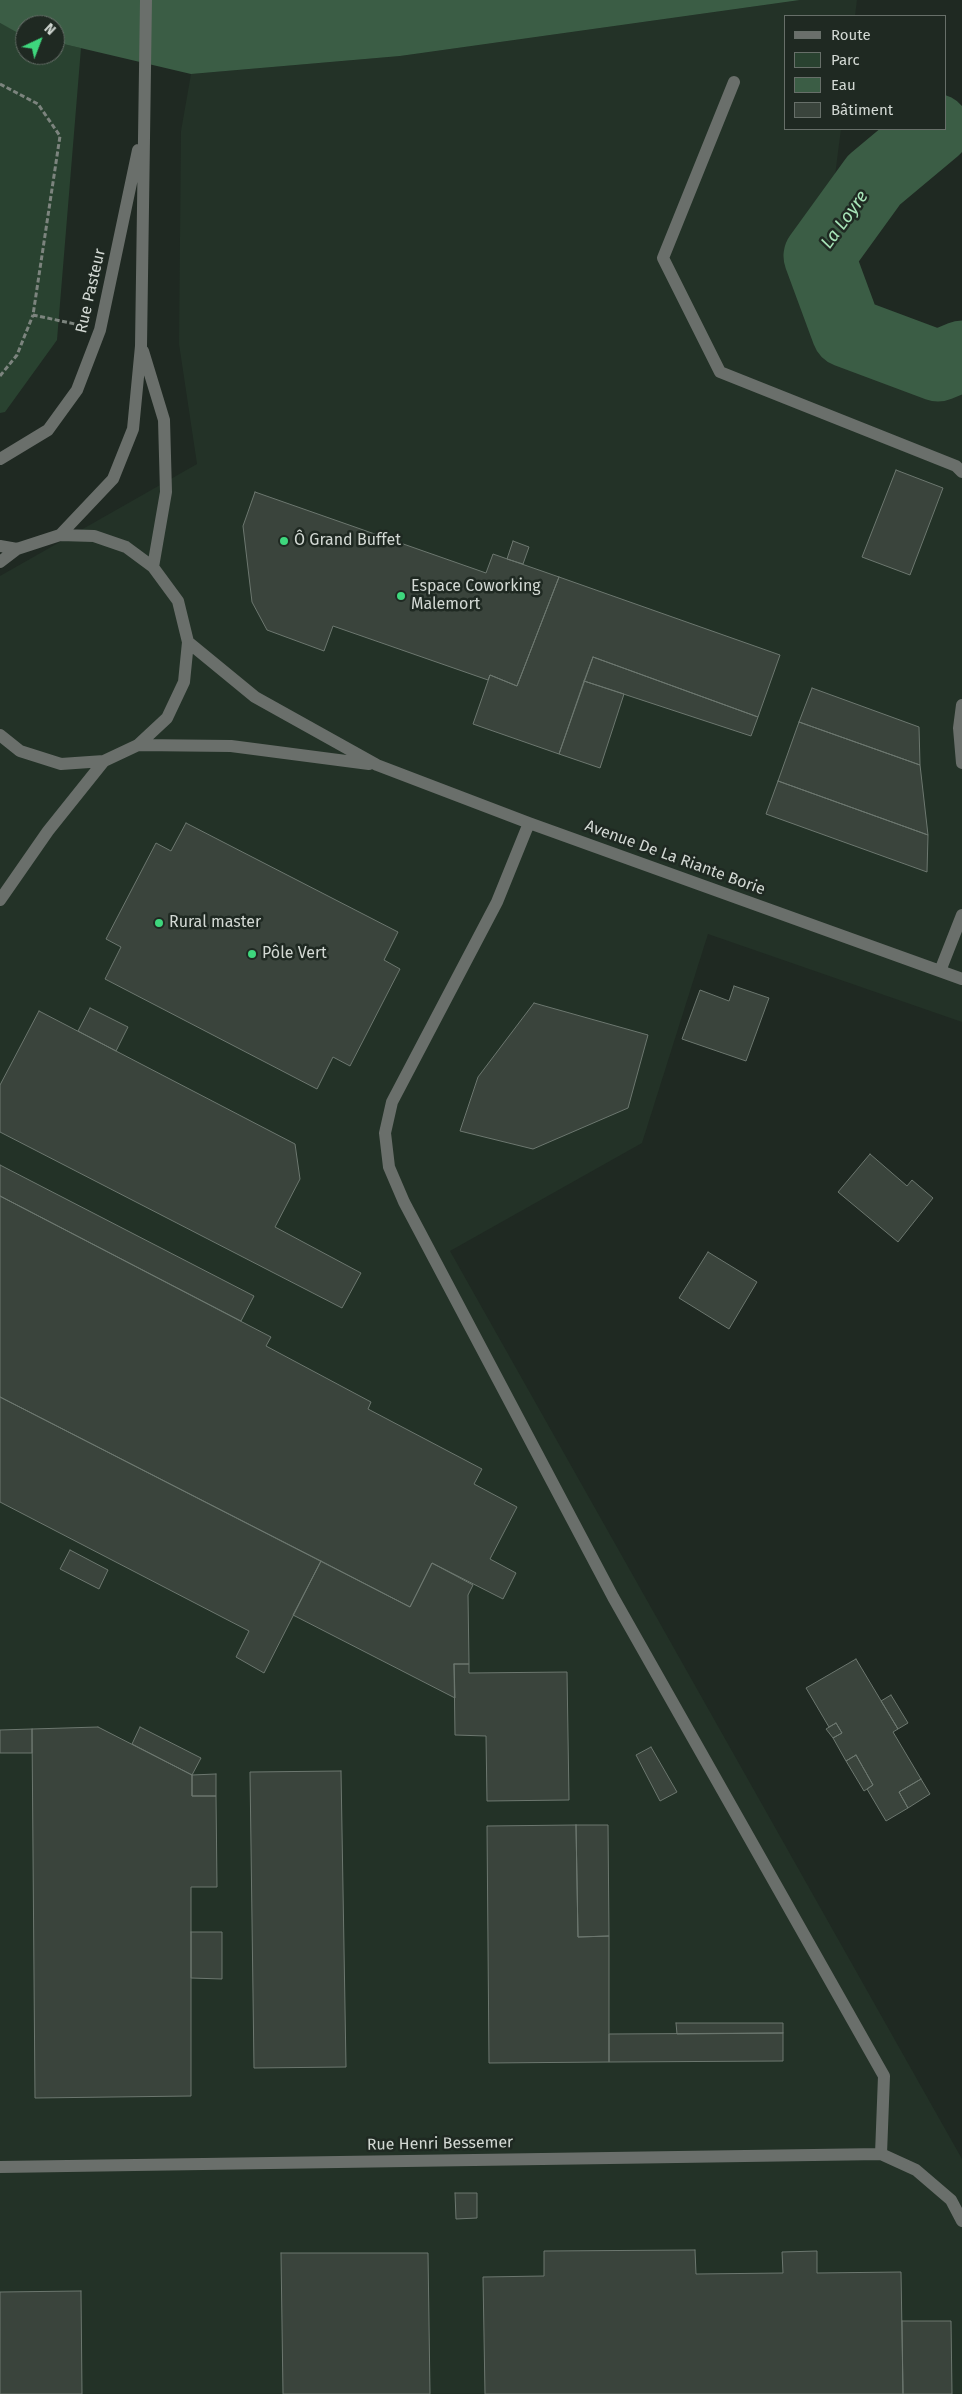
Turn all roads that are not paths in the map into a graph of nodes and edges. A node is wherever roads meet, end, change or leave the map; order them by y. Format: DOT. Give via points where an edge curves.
graph roads {
  1 [pos="146,0"];
  2 [pos="734,82"];
  3 [pos="144,123"];
  4 [pos="141,346"];
  5 [pos="0,459"];
  6 [pos="962,472"];
  7 [pos="60,535"];
  8 [pos="0,546"];
  9 [pos="17,548"];
  10 [pos="0,562"];
  11 [pos="153,567"];
  12 [pos="188,642"];
  13 [pos="962,705"];
  14 [pos="0,735"];
  15 [pos="138,745"];
  16 [pos="104,760"];
  17 [pos="962,763"];
  18 [pos="377,766"];
  19 [pos="529,823"];
  20 [pos="0,900"];
  21 [pos="962,915"];
  22 [pos="940,971"];
  23 [pos="962,979"];
  24 [pos="881,2154"];
  25 [pos="0,2167"];
  26 [pos="962,2221"];
  1 -- 3 [label="street, Rue Pasteur"];
  2 -- 6 [label="street" via="663,258 720,372 956,466"];
  3 -- 4 [label="street, Rue Pasteur"];
  3 -- 5 [label="street, Rue Pasteur" via="100,330 77,390 48,430"];
  4 -- 7 [label="street, Rue Pasteur" via="133,429 114,479"];
  4 -- 11 [label="street, Rue Pasteur" via="164,420 166,492"];
  7 -- 9 [label="street"];
  7 -- 11 [label="street" via="94,536 126,547"];
  8 -- 9 [label="street"];
  9 -- 10 [label="street"];
  11 -- 12 [label="street" via="178,601"];
  12 -- 15 [label="street" via="184,682 167,718"];
  12 -- 18 [label="street, Avenue De La Riante Borie" via="255,697"];
  13 -- 17 [label="street" via="959,728"];
  14 -- 16 [label="street" via="20,751 61,764"];
  15 -- 16 [label="street"];
  15 -- 18 [label="street, Avenue De La Riante Borie" via="231,746"];
  16 -- 20 [label="street" via="48,831"];
  18 -- 19 [label="street, Avenue De La Riante Borie"];
  19 -- 22 [label="street, Avenue De La Riante Borie"];
  19 -- 24 [label="street" via="497,902 392,1102 385,1133 389,1167 404,1202 613,1597 884,2076"];
  21 -- 22 [label="street"];
  22 -- 23 [label="street, Avenue De La Riante Borie"];
  24 -- 25 [label="street, Rue Henri Bessemer"];
  24 -- 26 [label="street" via="916,2170 951,2200"];
}
